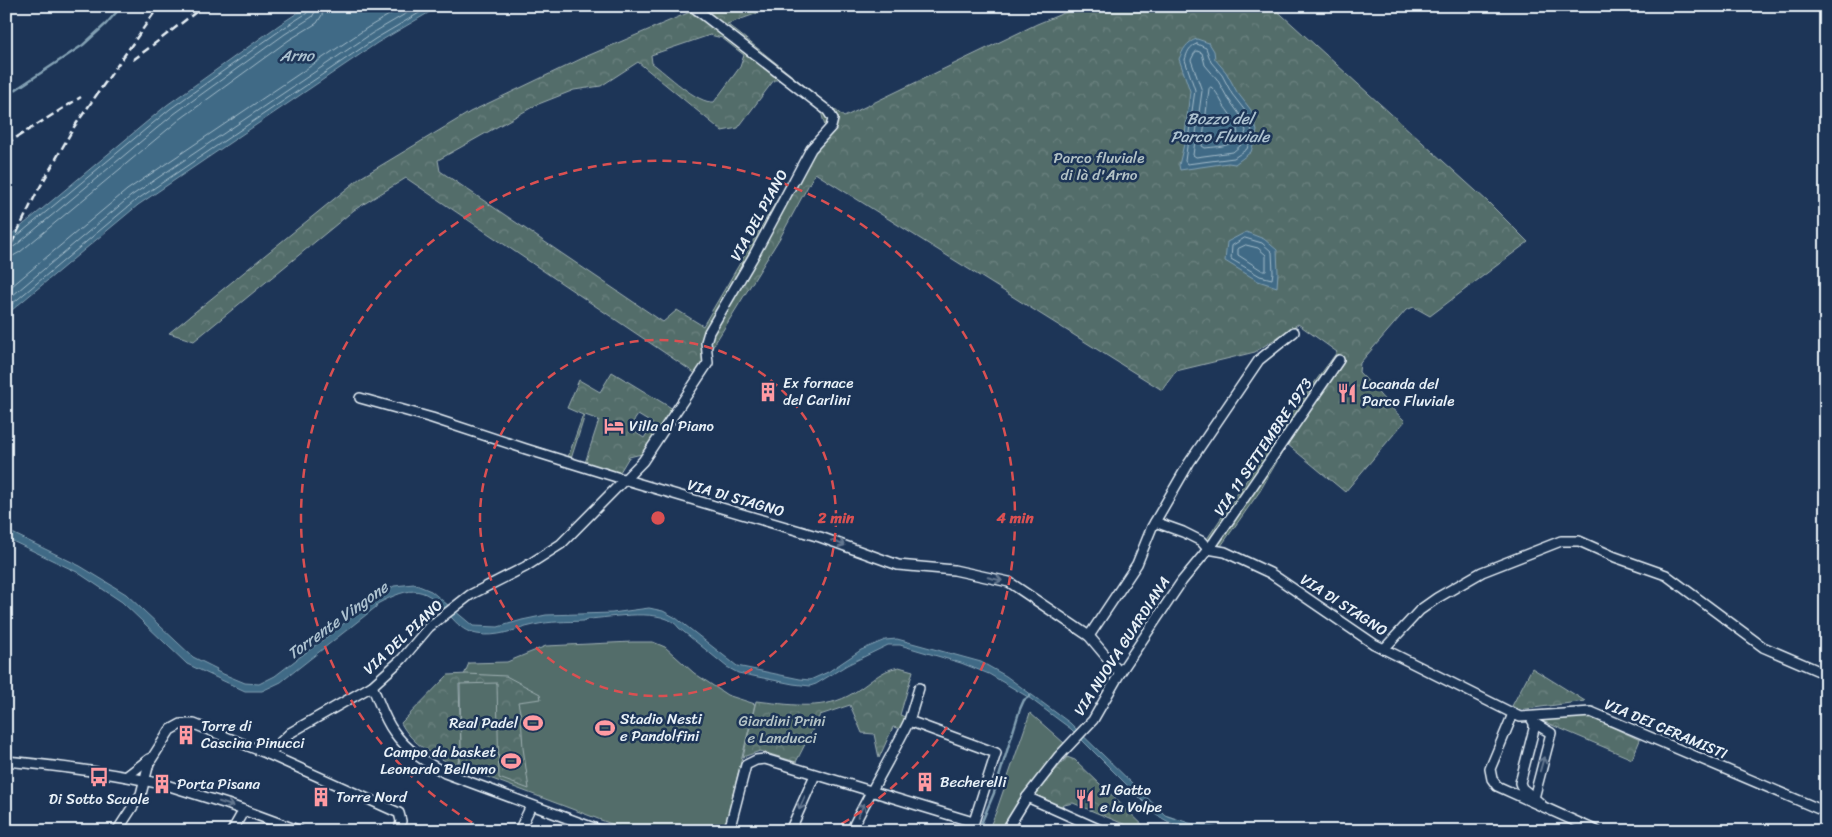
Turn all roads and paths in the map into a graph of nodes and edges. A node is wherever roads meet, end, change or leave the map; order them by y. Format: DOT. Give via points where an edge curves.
graph roads {
  1 [pos="692,6"];
  2 [pos="1294,332"];
  3 [pos="1339,360"];
  4 [pos="360,398"];
  5 [pos="623,479"];
  6 [pos="1155,522"];
  7 [pos="1208,549"];
  8 [pos="1089,636"];
  9 [pos="1384,649"];
  10 [pos="1120,673"];
  11 [pos="1826,674"];
  12 [pos="372,686"];
  13 [pos="919,688"];
  14 [pos="1513,714"];
  15 [pos="1532,720"];
  16 [pos="909,721"];
  17 [pos="268,754"];
  18 [pos="153,755"];
  19 [pos="6,761"];
  20 [pos="815,775"];
  21 [pos="127,776"];
  22 [pos="145,779"];
  23 [pos="871,790"];
  24 [pos="1026,797"];
  25 [pos="1534,798"];
  26 [pos="531,806"];
  27 [pos="1544,808"];
  28 [pos="244,810"];
  29 [pos="1826,812"];
  30 [pos="972,826"];
  31 [pos="296,830"];
  32 [pos="1101,830"];
  33 [pos="117,831"];
  34 [pos="232,831"];
  35 [pos="399,831"];
  36 [pos="519,831"];
  37 [pos="602,831"];
  38 [pos="727,831"];
  39 [pos="790,831"];
  40 [pos="851,831"];
  41 [pos="1006,831"];
  42 [pos="1597,831"];
  1 -- 5 [label="street, VIA DEL PIANO" via="828,111 833,120 812,150 708,332 708,364 643,461"];
  2 -- 6 [label="street" via="1259,360 1189,463"];
  3 -- 7 [label="street, VIA 11 SETTEMBRE 1973"];
  4 -- 5 [label="street"];
  5 -- 8 [label="street, VIA DI STAGNO, one-way" via="820,537 898,565 954,570 1009,582"];
  5 -- 12 [label="street, VIA DEL PIANO" via="561,544 525,568 464,600 429,628"];
  6 -- 7 [label="street, VIA DI STAGNO" via="1201,541"];
  6 -- 8 [label="street" via="1137,564"];
  7 -- 9 [label="street, VIA DI STAGNO" via="1225,552 1270,573"];
  7 -- 10 [label="street, VIA NUOVA GUARDIANA" via="1182,581"];
  8 -- 10 [label="street, VIA DI STAGNO"];
  9 -- 11 [label="street, VIA DI STAGNO" via="1420,610 1482,572 1560,541 1579,541 1666,575 1763,647"];
  9 -- 14 [label="street, VIA DEI CERAMISTI"];
  10 -- 24 [label="street, VIA NUOVA GUARDIANA" via="1093,720"];
  12 -- 17 [label="street, VIA DEL PIANO" via="290,733"];
  12 -- 26 [label="street" via="392,730 423,760 445,773"];
  13 -- 16 [label="street"];
  14 -- 15 [label="street, VIA DEI CERAMISTI"];
  14 -- 27 [label="street" via="1490,769 1492,779 1497,786"];
  15 -- 25 [label="street" via="1520,783"];
  25 -- 15 [label="street, one-way" via="1552,733"];
  15 -- 29 [label="street, VIA DEI CERAMISTI" via="1591,712"];
  16 -- 23 [label="street"];
  16 -- 30 [label="street" via="996,752"];
  17 -- 18 [label="street" via="194,724 181,724 170,730"];
  17 -- 35 [label="street" via="399,813"];
  18 -- 21 [label="street"];
  18 -- 22 [label="street"];
  19 -- 21 [label="street" via="70,766"];
  20 -- 23 [label="street"];
  20 -- 38 [label="street" via="765,759 746,765"];
  20 -- 39 [label="street, one-way"];
  21 -- 22 [label="street"];
  22 -- 28 [label="street, one-way"];
  22 -- 33 [label="street" via="141,794"];
  23 -- 30 [label="street"];
  40 -- 23 [label="street, one-way"];
  24 -- 32 [label="street"];
  24 -- 41 [label="street, VIA NUOVA GUARDIANA"];
  25 -- 27 [label="street"];
  26 -- 36 [label="street"];
  26 -- 37 [label="street"];
  27 -- 42 [label="street"];
  28 -- 31 [label="street"];
  28 -- 34 [label="street"];
}
